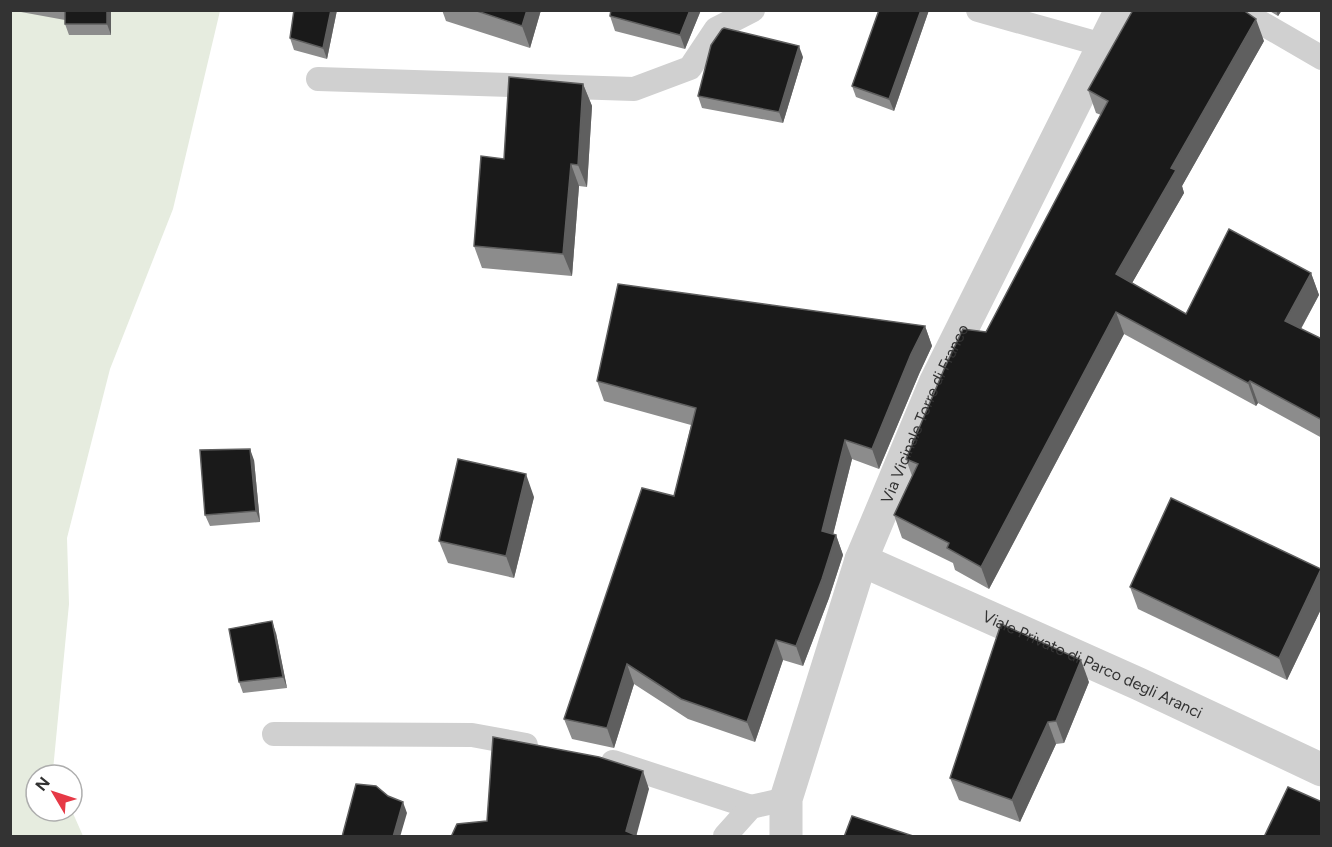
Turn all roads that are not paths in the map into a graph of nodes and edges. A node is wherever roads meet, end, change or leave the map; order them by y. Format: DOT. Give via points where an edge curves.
graph roads {
  1 [pos="753,10"];
  2 [pos="978,10"];
  3 [pos="1121,10"];
  4 [pos="1239,10"];
  5 [pos="1103,45"];
  6 [pos="1322,58"];
  7 [pos="318,79"];
  8 [pos="861,560"];
  9 [pos="274,734"];
  10 [pos="552,750"];
  11 [pos="586,757"];
  12 [pos="1322,770"];
  13 [pos="786,799"];
  14 [pos="751,807"];
  15 [pos="725,837"];
  16 [pos="786,837"];
  1 -- 7 [label="lane" via="716,29 690,68 634,89"];
  2 -- 5 [label="lane"];
  3 -- 5 [label="street, Via Vicinale Torre di Franco"];
  4 -- 6 [label="lane"];
  5 -- 8 [label="street, Via Vicinale Torre di Franco" via="936,381"];
  8 -- 12 [label="street, Viale Privato di Parco degli Aranci"];
  8 -- 13 [label="street, Via Vicinale Torre di Franco"];
  9 -- 10 [label="lane" via="472,735"];
  11 -- 14 [label="lane"];
  13 -- 14 [label="lane"];
  13 -- 16 [label="street, Via Vicinale Torre di Franco"];
  14 -- 15 [label="lane"];
}
